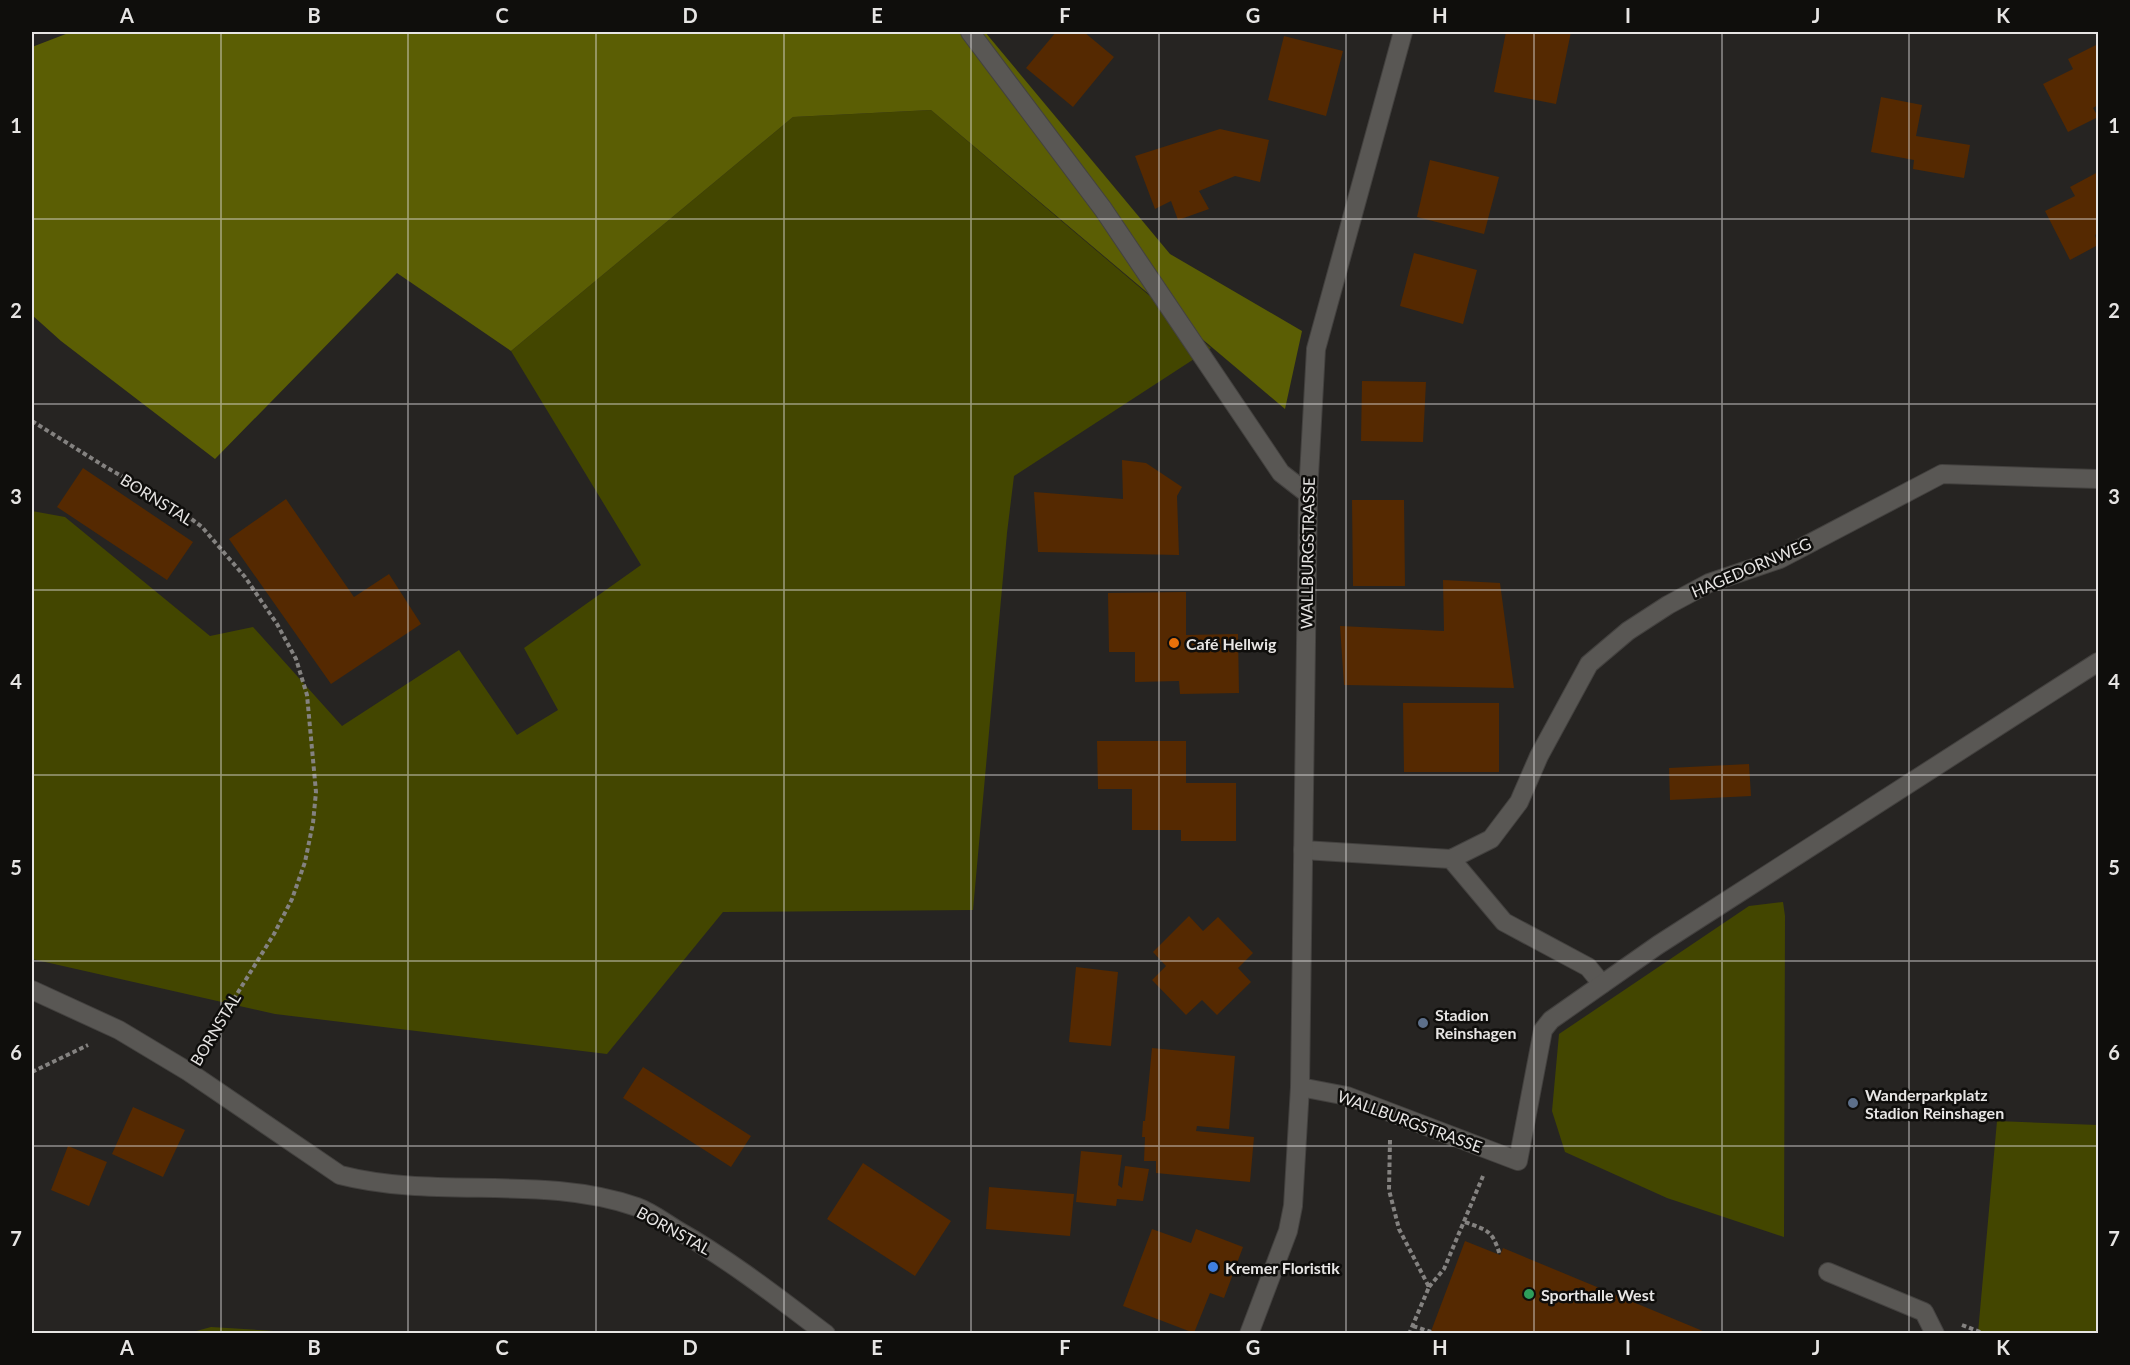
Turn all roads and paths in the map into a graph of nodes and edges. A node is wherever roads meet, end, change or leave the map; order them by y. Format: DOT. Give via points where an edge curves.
graph roads {
  1 [pos="970,32"];
  2 [pos="1403,32"];
  3 [pos="32,421"];
  4 [pos="2098,479"];
  5 [pos="1308,494"];
  6 [pos="2098,662"];
  7 [pos="1303,850"];
  8 [pos="1451,859"];
  9 [pos="1602,984"];
  10 [pos="32,990"];
  11 [pos="118,1030"];
  12 [pos="32,1072"];
  13 [pos="189,1072"];
  14 [pos="1300,1087"];
  15 [pos="1390,1112"];
  16 [pos="1493,1152"];
  17 [pos="1465,1222"];
  18 [pos="1500,1255"];
  19 [pos="1828,1272"];
  20 [pos="1429,1287"];
  21 [pos="1413,1326"];
  22 [pos="1431,1332"];
  23 [pos="826,1334"];
  24 [pos="1249,1334"];
  25 [pos="1409,1334"];
  26 [pos="1935,1334"];
  1 -- 5 [label="street" via="1103,209 1281,473"];
  2 -- 5 [label="street, WALLBURGSTRASSE" via="1316,349"];
  3 -- 13 [label="path, BORNSTAL" via="178,508 202,527 245,577 277,624 296,659 307,695 316,792 305,862 274,934"];
  4 -- 8 [label="street, HAGEDORNWEG" via="1942,474 1780,559 1709,583 1668,605 1628,630 1589,664 1519,802 1491,839"];
  5 -- 7 [label="street, WALLBURGSTRASSE"];
  6 -- 9 [label="street"];
  7 -- 8 [label="street"];
  7 -- 14 [label="street, WALLBURGSTRASSE"];
  8 -- 9 [label="street" via="1504,922 1588,967"];
  9 -- 16 [label="street, WALLBURGSTRASSE" via="1543,1030 1518,1161"];
  10 -- 11 [label="street"];
  11 -- 12 [label="path"];
  11 -- 13 [label="street"];
  13 -- 23 [label="street, BORNSTAL" via="340,1175 406,1185 556,1191 639,1208 700,1242"];
  14 -- 15 [label="street, WALLBURGSTRASSE" via="1347,1096"];
  14 -- 24 [label="street, WALLBURGSTRASSE" via="1288,1231"];
  15 -- 16 [label="street, WALLBURGSTRASSE"];
  15 -- 20 [label="path" via="1389,1190 1399,1229"];
  16 -- 17 [label="path"];
  17 -- 18 [label="path" via="1494,1237"];
  17 -- 20 [label="path" via="1444,1269"];
  19 -- 26 [label="street" via="1924,1312"];
  20 -- 21 [label="path"];
  21 -- 22 [label="path"];
  21 -- 25 [label="path"];
}
